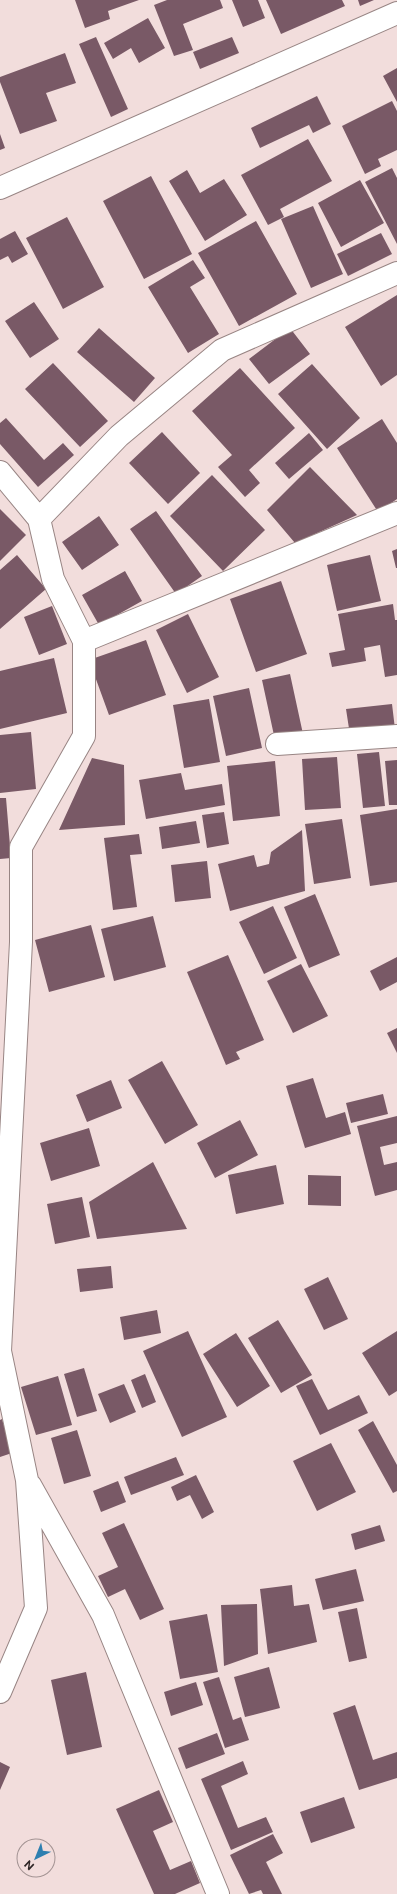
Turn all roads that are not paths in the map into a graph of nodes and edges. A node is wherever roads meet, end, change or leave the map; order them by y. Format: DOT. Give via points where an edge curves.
graph roads {
  1 [pos="397,13"];
  2 [pos="0,188"];
  3 [pos="397,273"];
  4 [pos="0,472"];
  5 [pos="397,513"];
  6 [pos="39,519"];
  7 [pos="84,641"];
  8 [pos="397,736"];
  9 [pos="277,744"];
  10 [pos="27,1480"];
  11 [pos="0,1692"];
  12 [pos="218,1894"];
  1 -- 2 [label="street"];
  3 -- 6 [label="street" via="222,350 119,436"];
  4 -- 6 [label="street"];
  5 -- 7 [label="street"];
  6 -- 7 [label="street" via="53,579"];
  7 -- 10 [label="street" via="84,736 21,847 21,942 0,1351"];
  8 -- 9 [label="street"];
  10 -- 11 [label="street" via="36,1608"];
  10 -- 12 [label="street" via="103,1615"];
}
